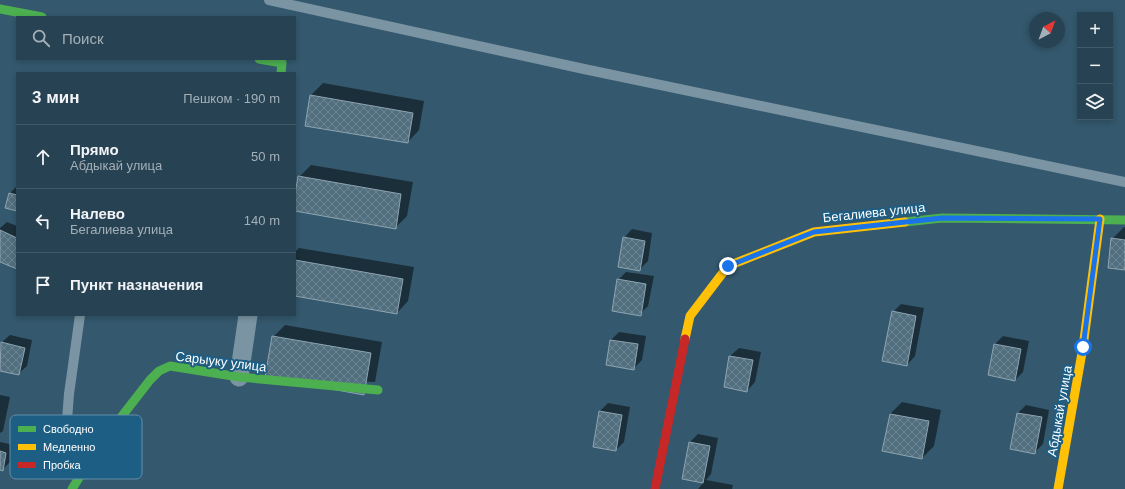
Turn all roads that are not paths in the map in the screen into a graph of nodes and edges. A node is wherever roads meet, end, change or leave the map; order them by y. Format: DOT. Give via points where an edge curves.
graph roads {
  1 [pos="269,0"];
  2 [pos="0,9"];
  3 [pos="37,16"];
  4 [pos="265,60"];
  5 [pos="281,72"];
  6 [pos="1125,182"];
  7 [pos="1100,219"];
  8 [pos="1125,220"];
  9 [pos="80,316"];
  10 [pos="248,316"];
  11 [pos="239,377"];
  12 [pos="378,390"];
  13 [pos="67,415"];
  14 [pos="123,415"];
  15 [pos="78,479"];
  16 [pos="72,489"];
  17 [pos="655,489"];
  18 [pos="1058,489"];
  1 -- 6 [label="lane"];
  2 -- 3 [label="street"];
  4 -- 5 [label="street" via="282,63"];
  7 -- 8 [label="street, Бегалиева улица"];
  7 -- 17 [label="street, Бегалиева улица" via="942,218 814,232 728,266 690,316"];
  7 -- 18 [label="street, Абдыкай улица" via="1083,347"];
  9 -- 13 [label="lane"];
  10 -- 11 [label="street"];
  11 -- 12 [label="street, Сарыуку улица"];
  11 -- 14 [label="street, Сарыуку улица" via="170,366 158,371"];
  15 -- 16 [label="street, Сарыуку улица"];
}
